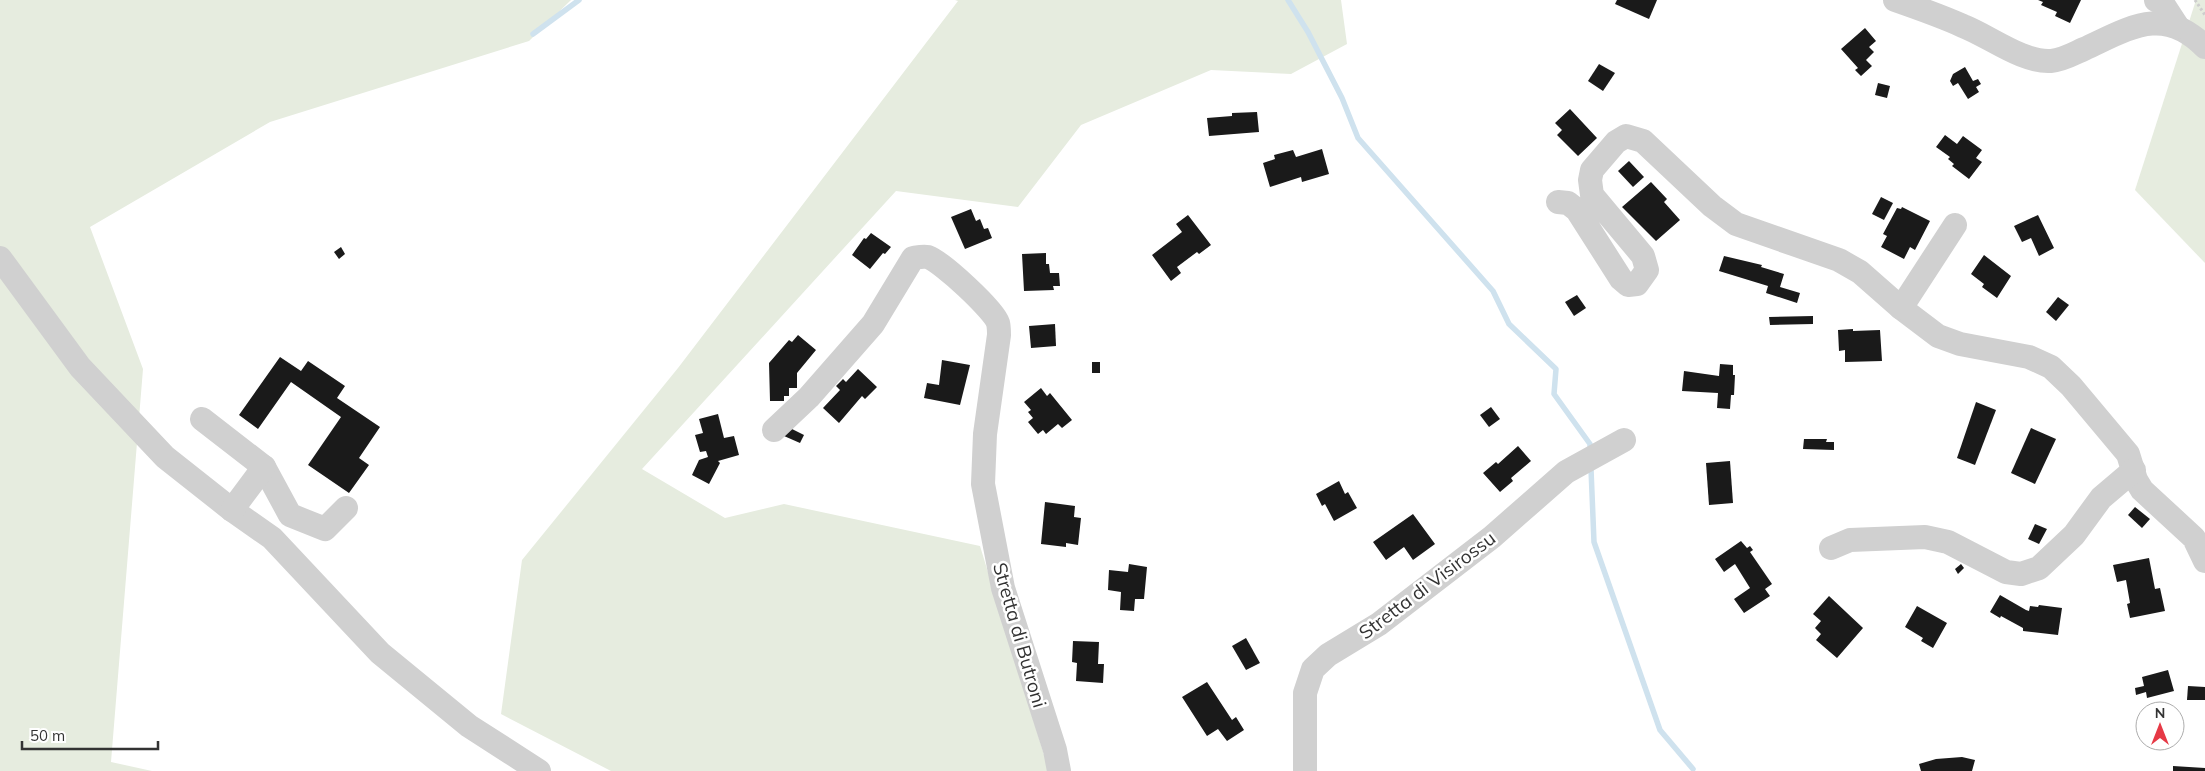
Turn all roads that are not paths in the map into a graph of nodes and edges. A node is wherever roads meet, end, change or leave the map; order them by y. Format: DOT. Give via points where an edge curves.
graph roads {
  1 [pos="1895,0"];
  2 [pos="2156,0"];
  3 [pos="2178,27"];
  4 [pos="2205,47"];
  5 [pos="1558,202"];
  6 [pos="1955,225"];
  7 [pos="0,258"];
  8 [pos="1900,308"];
  9 [pos="202,419"];
  10 [pos="774,430"];
  11 [pos="1624,440"];
  12 [pos="264,467"];
  13 [pos="2134,470"];
  14 [pos="346,508"];
  15 [pos="232,510"];
  16 [pos="1831,548"];
  17 [pos="2205,561"];
  18 [pos="539,771"];
  19 [pos="1059,771"];
  20 [pos="1305,771"];
  1 -- 3 [label="street" via="1964,26 2030,58 2050,61 2137,26 2156,22"];
  2 -- 3 [label="street" via="2163,4"];
  3 -- 4 [label="street"];
  5 -- 8 [label="street" via="1568,203 1577,210 1621,279 1628,285 1637,284 1647,270 1643,256 1592,195 1590,180 1592,170 1616,142 1626,136 1634,138 1643,141 1712,206 1736,224 1840,260 1860,272"];
  6 -- 8 [label="street"];
  7 -- 15 [label="street" via="80,367 166,457"];
  8 -- 13 [label="street" via="1938,336 1960,344 2028,357 2051,367 2128,454"];
  9 -- 12 [label="street"];
  10 -- 19 [label="street, Stretta di Butroni" via="809,397 873,324 913,258 930,258 962,282 992,314 998,323 999,335 985,434 983,484 1003,588"];
  11 -- 20 [label="street, Stretta di Visirossu" via="1566,472 1492,537 1379,624 1328,655 1313,669 1305,693"];
  12 -- 14 [label="street" via="290,515 325,529"];
  12 -- 15 [label="street"];
  13 -- 16 [label="street" via="2101,498 2074,535 2039,568 2021,574 2006,572 1948,542 1925,537 1850,540"];
  13 -- 17 [label="street" via="2142,490 2194,538"];
  15 -- 18 [label="street" via="272,538 380,653 468,726"];
}
